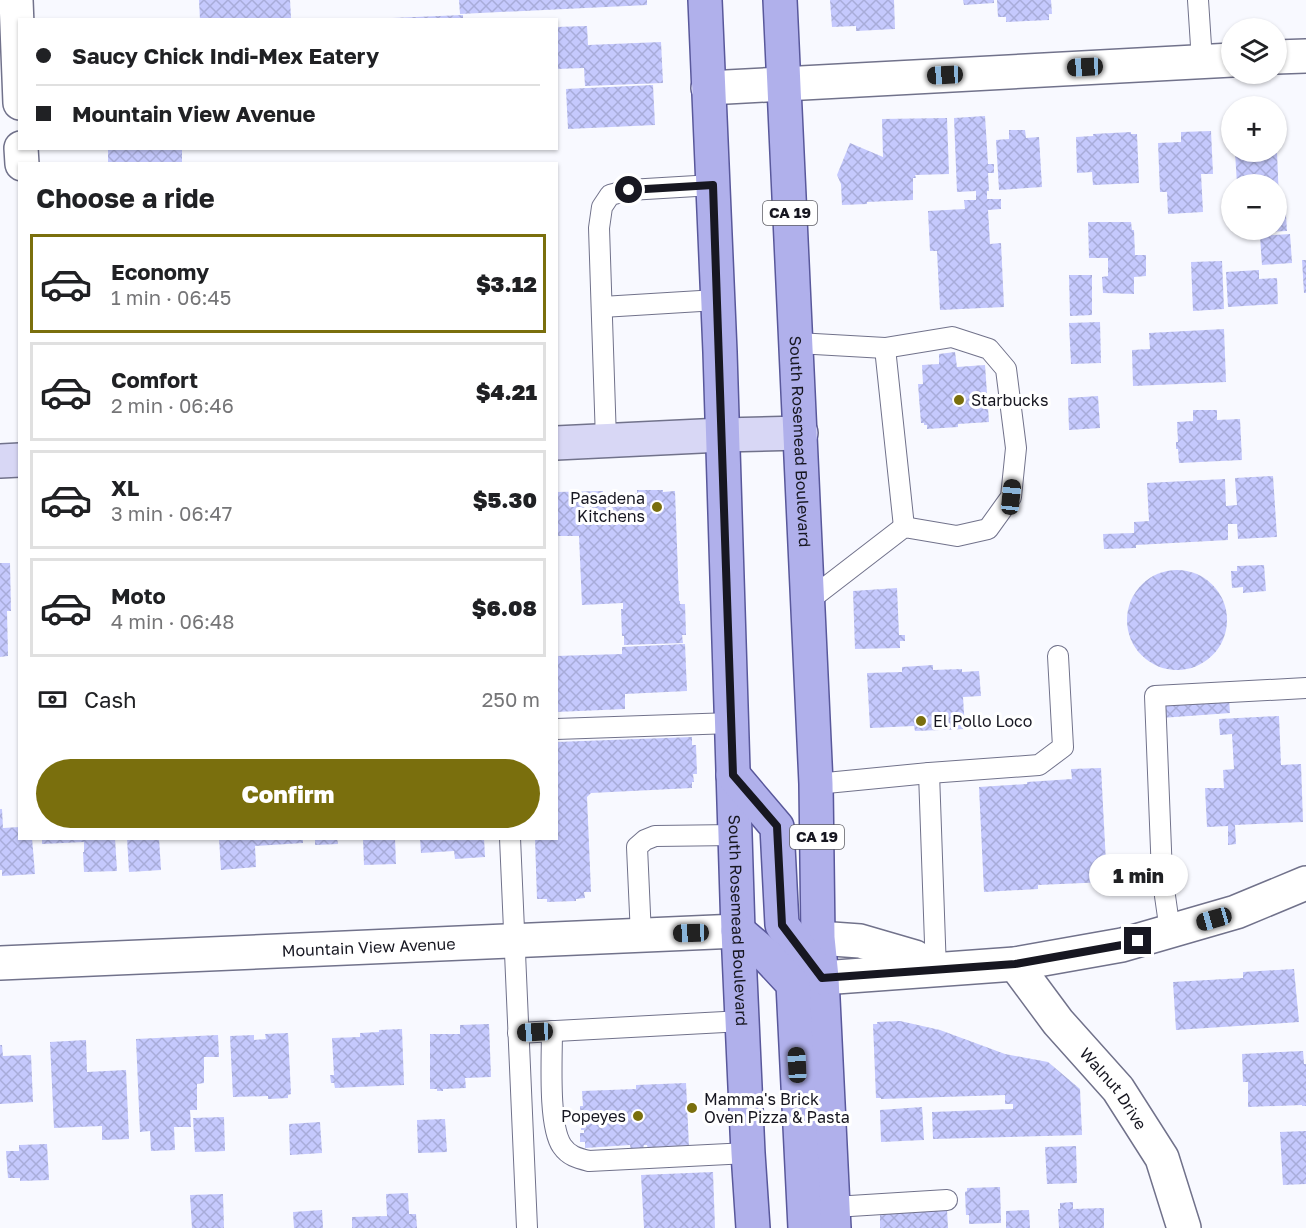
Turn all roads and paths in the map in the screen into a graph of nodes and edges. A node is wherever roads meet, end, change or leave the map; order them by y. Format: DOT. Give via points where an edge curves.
graph roads {
  1 [pos="15,0"];
  2 [pos="705,0"];
  3 [pos="780,0"];
  4 [pos="1198,0"];
  5 [pos="1306,56"];
  6 [pos="1287,57"];
  7 [pos="1216,60"];
  8 [pos="18,62"];
  9 [pos="784,83"];
  10 [pos="708,88"];
  11 [pos="713,185"];
  12 [pos="717,300"];
  13 [pos="602,307"];
  14 [pos="796,343"];
  15 [pos="885,348"];
  16 [pos="801,433"];
  17 [pos="722,435"];
  18 [pos="606,440"];
  19 [pos="558,443"];
  20 [pos="0,460"];
  21 [pos="18,460"];
  22 [pos="904,527"];
  23 [pos="808,601"];
  24 [pos="1058,656"];
  25 [pos="1306,688"];
  26 [pos="732,723"];
  27 [pos="558,729"];
  28 [pos="929,773"];
  29 [pos="733,775"];
  30 [pos="816,784"];
  31 [pos="735,835"];
  32 [pos="510,840"];
  33 [pos="1306,883"];
  34 [pos="738,931"];
  35 [pos="1170,931"];
  36 [pos="641,936"];
  37 [pos="818,938"];
  38 [pos="514,941"];
  39 [pos="0,963"];
  40 [pos="1015,964"];
  41 [pos="936,970"];
  42 [pos="822,978"];
  43 [pos="743,1021"];
  44 [pos="552,1031"];
  45 [pos="518,1033"];
  46 [pos="748,1153"];
  47 [pos="947,1200"];
  48 [pos="834,1221"];
  49 [pos="527,1228"];
  50 [pos="753,1228"];
  51 [pos="805,1228"];
  52 [pos="1184,1228"];
  1 -- 8 [label="street"];
  2 -- 10 [label="main road, South Rosemead Boulevard"];
  3 -- 9 [label="main road, South Rosemead Boulevard / CA 19"];
  4 -- 7 [label="lane"];
  5 -- 6 [label="street"];
  7 -- 9 [label="street"];
  9 -- 10 [label="street"];
  9 -- 14 [label="main road, South Rosemead Boulevard / CA 19"];
  10 -- 11 [label="main road, South Rosemead Boulevard"];
  11 -- 12 [label="main road, South Rosemead Boulevard"];
  11 -- 13 [label="lane" via="629,190 610,195 602,207 599,228"];
  12 -- 13 [label="lane"];
  12 -- 17 [label="main road, South Rosemead Boulevard"];
  13 -- 18 [label="lane"];
  14 -- 15 [label="lane"];
  14 -- 16 [label="main road, South Rosemead Boulevard / CA 19"];
  15 -- 22 [label="lane"];
  15 -- 22 [label="lane" via="952,337 989,349 1006,369 1016,448 1011,497 988,529 957,537"];
  16 -- 17 [label="main road"];
  16 -- 23 [label="main road, South Rosemead Boulevard / CA 19"];
  17 -- 18 [label="main road"];
  17 -- 26 [label="main road, South Rosemead Boulevard"];
  18 -- 19 [label="main road"];
  20 -- 21 [label="main road"];
  22 -- 23 [label="lane"];
  23 -- 30 [label="main road, South Rosemead Boulevard / CA 19"];
  24 -- 28 [label="lane" via="1063,747 1039,765"];
  25 -- 35 [label="lane" via="1155,696 1162,875"];
  26 -- 27 [label="lane"];
  26 -- 29 [label="main road, South Rosemead Boulevard"];
  28 -- 30 [label="lane"];
  28 -- 41 [label="lane"];
  29 -- 31 [label="main road, South Rosemead Boulevard"];
  29 -- 42 [label="main road" via="777,826 782,925"];
  30 -- 37 [label="main road, South Rosemead Boulevard / CA 19"];
  31 -- 34 [label="main road, South Rosemead Boulevard"];
  31 -- 36 [label="lane" via="656,836 637,847"];
  32 -- 38 [label="lane"];
  33 -- 35 [label="street" via="1236,912"];
  34 -- 36 [label="street, Mountain View Avenue"];
  34 -- 43 [label="main road, South Rosemead Boulevard"];
  34 -- 51 [label="main road" via="792,984"];
  35 -- 40 [label="street" via="1122,945"];
  36 -- 38 [label="street, Mountain View Avenue"];
  37 -- 41 [label="street" via="860,941 915,957"];
  37 -- 42 [label="main road, South Rosemead Boulevard / CA 19"];
  38 -- 39 [label="street, Mountain View Avenue"];
  38 -- 45 [label="lane"];
  40 -- 41 [label="street"];
  40 -- 52 [label="street, Walnut Drive" via="1058,1022 1118,1089 1162,1158"];
  41 -- 42 [label="street"];
  42 -- 48 [label="main road, South Rosemead Boulevard / CA 19"];
  43 -- 44 [label="lane"];
  43 -- 46 [label="main road, South Rosemead Boulevard"];
  44 -- 45 [label="lane"];
  44 -- 46 [label="lane" via="553,1119 562,1146 573,1158 660,1159"];
  45 -- 49 [label="lane"];
  46 -- 50 [label="main road, South Rosemead Boulevard"];
  47 -- 48 [label="lane"];
}
